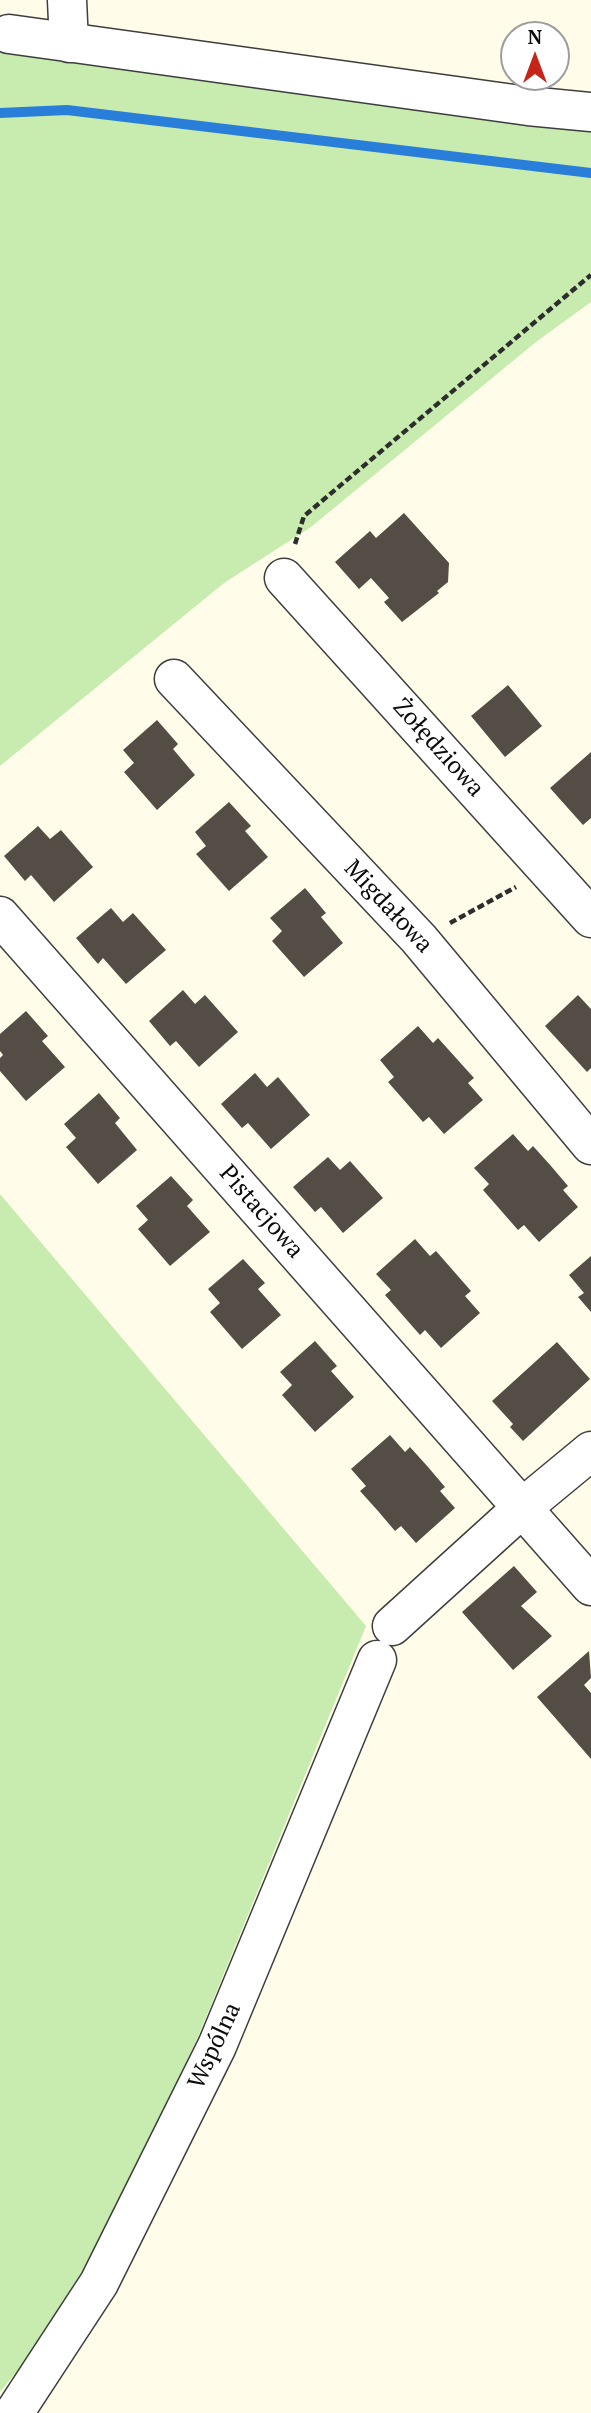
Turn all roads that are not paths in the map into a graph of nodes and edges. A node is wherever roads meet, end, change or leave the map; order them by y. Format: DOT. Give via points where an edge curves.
graph roads {
  1 [pos="67,0"];
  2 [pos="9,34"];
  3 [pos="69,43"];
  4 [pos="591,112"];
  5 [pos="284,578"];
  6 [pos="174,679"];
  7 [pos="0,916"];
  8 [pos="591,918"];
  9 [pos="591,1145"];
  10 [pos="591,1451"];
  11 [pos="522,1508"];
  12 [pos="591,1586"];
  13 [pos="392,1626"];
  14 [pos="377,1660"];
  15 [pos="14,2413"];
  1 -- 3 [label="street"];
  2 -- 3 [label="street"];
  3 -- 4 [label="street"];
  5 -- 8 [label="street, Żołędziowa"];
  6 -- 9 [label="street, Migdałowa" via="419,939"];
  7 -- 11 [label="street, Pistacjowa"];
  10 -- 11 [label="street"];
  11 -- 12 [label="street, Pistacjowa"];
  11 -- 13 [label="street"];
  14 -- 15 [label="street, Wspólna" via="217,2046 99,2284"];
}
